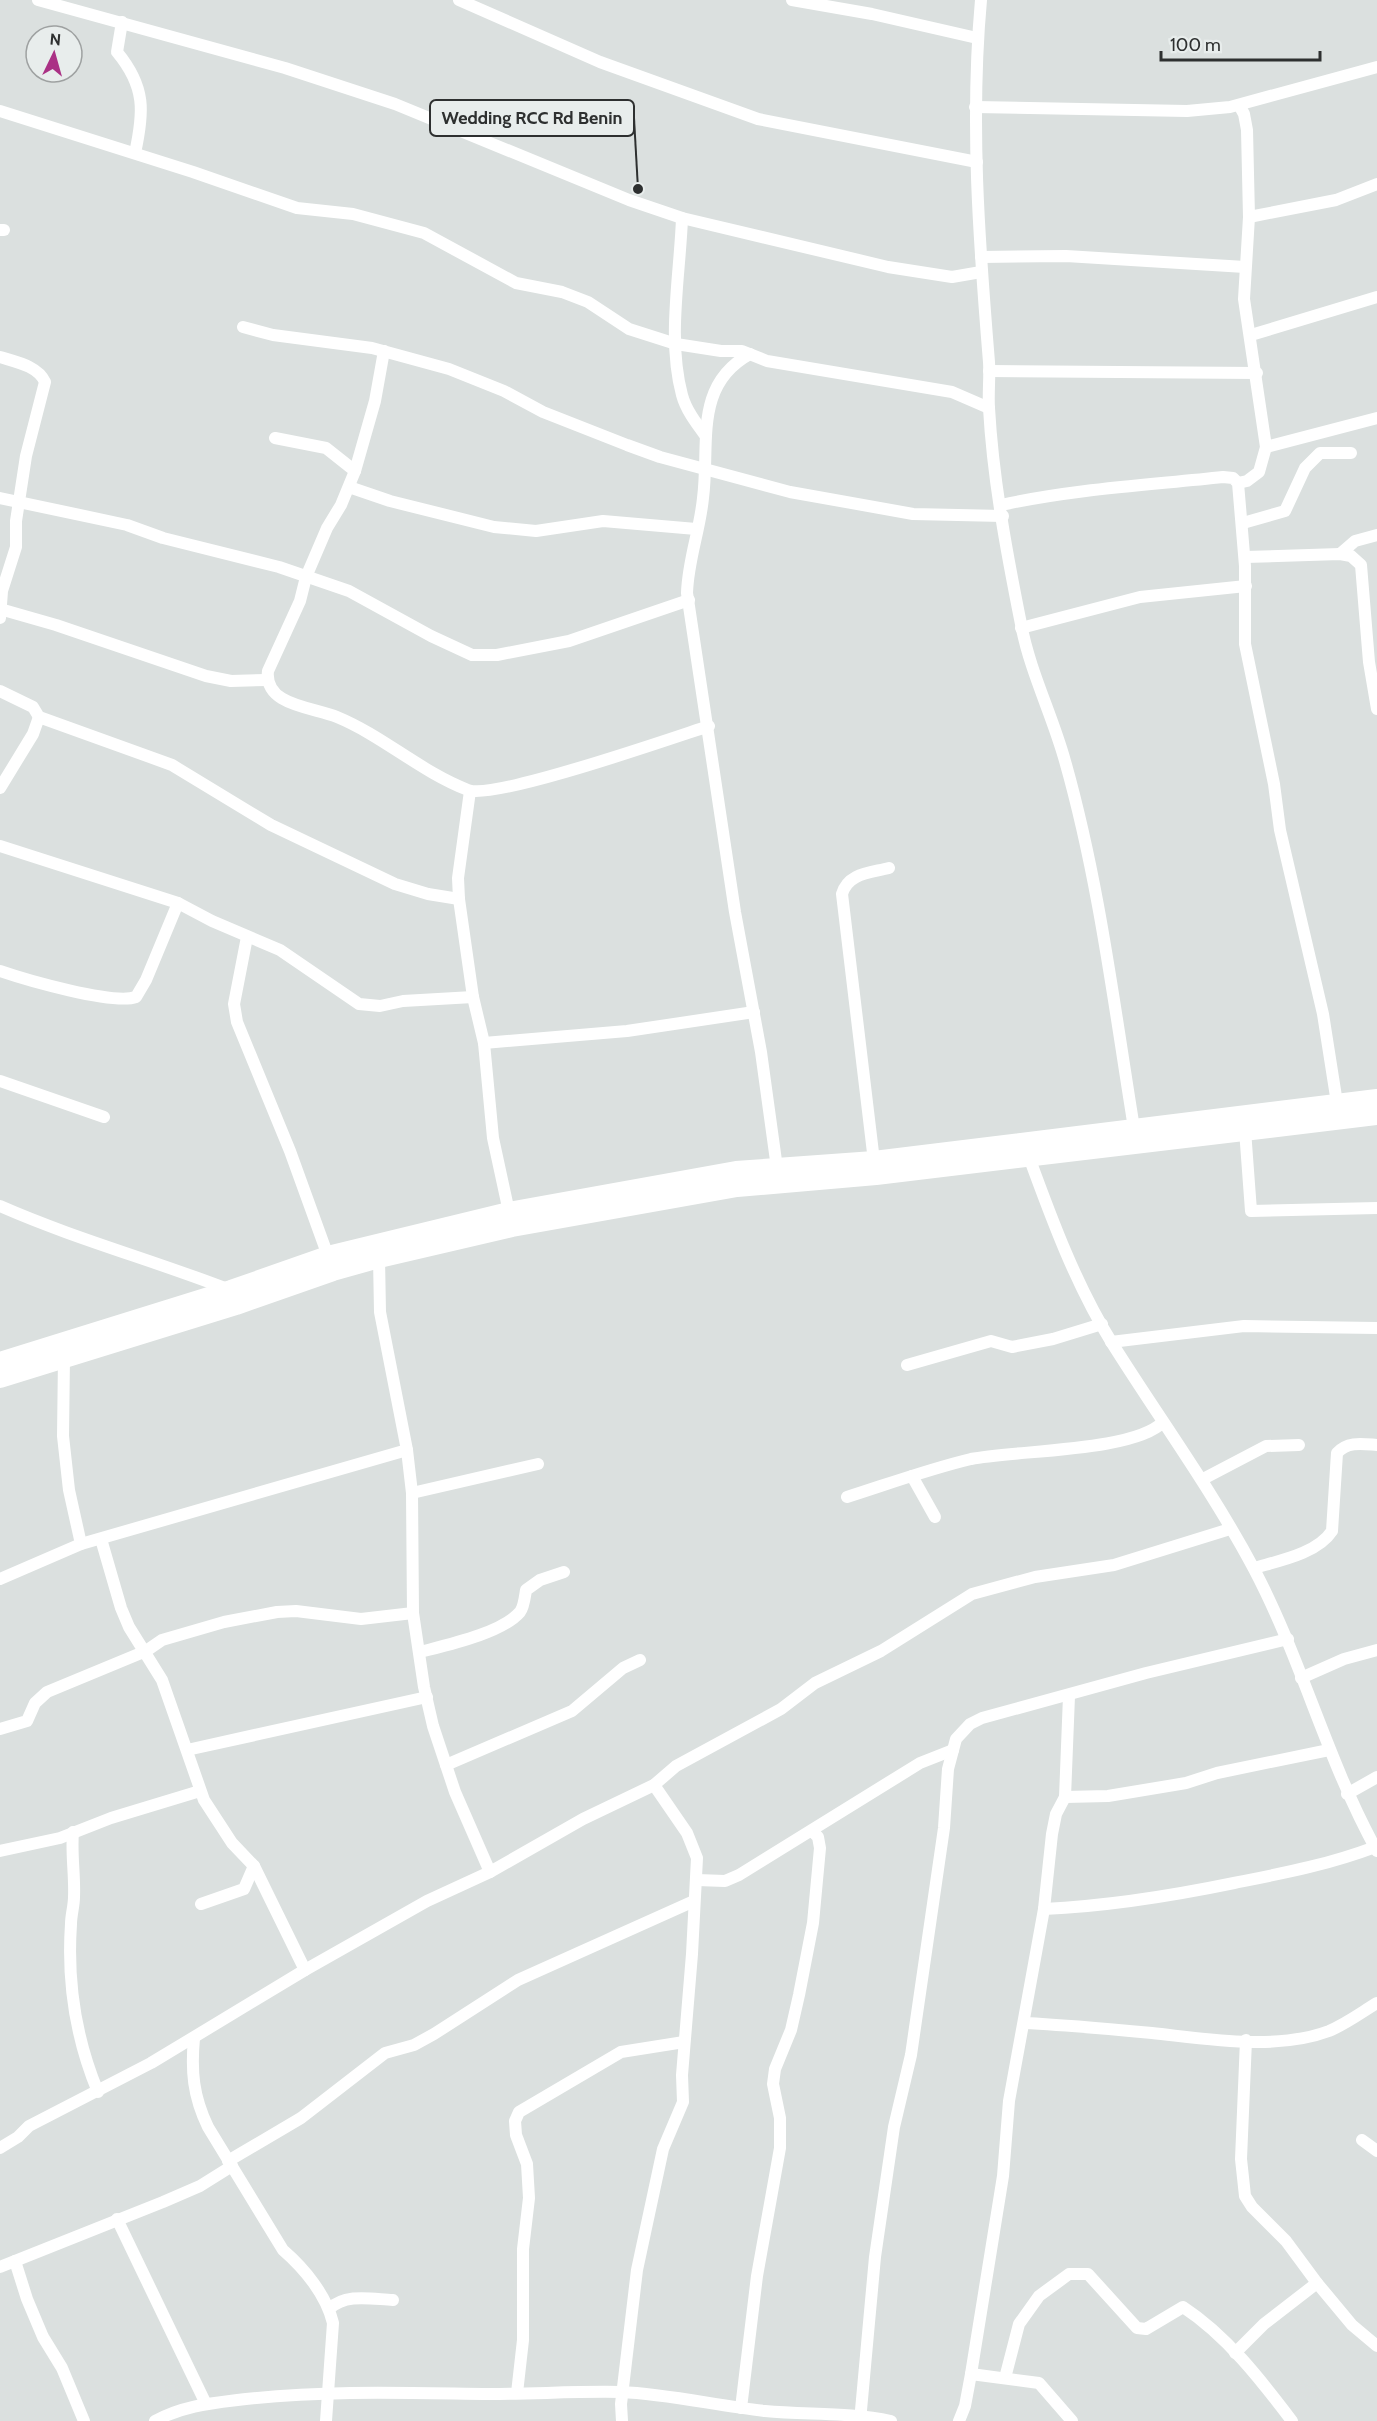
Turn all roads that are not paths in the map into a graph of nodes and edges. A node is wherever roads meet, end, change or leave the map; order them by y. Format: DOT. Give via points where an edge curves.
graph roads {
  1 [pos="38,0"];
  2 [pos="459,0"];
  3 [pos="792,0"];
  4 [pos="981,0"];
  5 [pos="122,22"];
  6 [pos="977,39"];
  7 [pos="1377,67"];
  8 [pos="1239,105"];
  9 [pos="975,107"];
  10 [pos="0,111"];
  11 [pos="135,153"];
  12 [pos="976,162"];
  13 [pos="1377,184"];
  14 [pos="1249,216"];
  15 [pos="682,218"];
  16 [pos="981,257"];
  17 [pos="1245,267"];
  18 [pos="981,272"];
  19 [pos="1377,297"];
  20 [pos="243,327"];
  21 [pos="1251,335"];
  22 [pos="676,344"];
  23 [pos="384,351"];
  24 [pos="750,354"];
  25 [pos="0,357"];
  26 [pos="989,371"];
  27 [pos="1257,373"];
  28 [pos="989,408"];
  29 [pos="1377,418"];
  30 [pos="705,435"];
  31 [pos="275,438"];
  32 [pos="1266,447"];
  33 [pos="1351,453"];
  34 [pos="706,470"];
  35 [pos="355,471"];
  36 [pos="1238,483"];
  37 [pos="349,487"];
  38 [pos="0,499"];
  39 [pos="21,501"];
  40 [pos="1002,510"];
  41 [pos="16,521"];
  42 [pos="1243,523"];
  43 [pos="696,530"];
  44 [pos="1377,535"];
  45 [pos="1340,554"];
  46 [pos="1245,556"];
  47 [pos="306,577"];
  48 [pos="1246,586"];
  49 [pos="689,600"];
  50 [pos="1,612"];
  51 [pos="1022,628"];
  52 [pos="267,680"];
  53 [pos="0,691"];
  54 [pos="1377,709"];
  55 [pos="39,717"];
  56 [pos="709,726"];
  57 [pos="0,788"];
  58 [pos="470,791"];
  59 [pos="0,846"];
  60 [pos="889,868"];
  61 [pos="459,899"];
  62 [pos="178,903"];
  63 [pos="247,937"];
  64 [pos="0,971"];
  65 [pos="473,997"];
  66 [pos="754,1012"];
  67 [pos="484,1043"];
  68 [pos="0,1081"];
  69 [pos="1377,1099"];
  70 [pos="1336,1103"];
  71 [pos="1377,1115"];
  72 [pos="104,1117"];
  73 [pos="1134,1128"];
  74 [pos="1245,1130"];
  75 [pos="1029,1157"];
  76 [pos="874,1161"];
  77 [pos="777,1168"];
  78 [pos="0,1206"];
  79 [pos="1377,1209"];
  80 [pos="509,1212"];
  81 [pos="328,1256"];
  82 [pos="379,1258"];
  83 [pos="231,1290"];
  84 [pos="1102,1324"];
  85 [pos="1377,1328"];
  86 [pos="1111,1342"];
  87 [pos="64,1357"];
  88 [pos="0,1362"];
  89 [pos="908,1365"];
  90 [pos="0,1378"];
  91 [pos="1163,1422"];
  92 [pos="1299,1445"];
  93 [pos="1377,1445"];
  94 [pos="407,1450"];
  95 [pos="538,1464"];
  96 [pos="912,1476"];
  97 [pos="1203,1479"];
  98 [pos="411,1493"];
  99 [pos="847,1497"];
  100 [pos="935,1517"];
  101 [pos="1230,1529"];
  102 [pos="101,1539"];
  103 [pos="81,1544"];
  104 [pos="1254,1568"];
  105 [pos="564,1572"];
  106 [pos="0,1579"];
  107 [pos="413,1613"];
  108 [pos="1288,1639"];
  109 [pos="1377,1650"];
  110 [pos="146,1651"];
  111 [pos="420,1652"];
  112 [pos="640,1660"];
  113 [pos="1301,1678"];
  114 [pos="1069,1696"];
  115 [pos="427,1697"];
  116 [pos="0,1730"];
  117 [pos="187,1750"];
  118 [pos="953,1750"];
  119 [pos="1329,1750"];
  120 [pos="446,1765"];
  121 [pos="1377,1777"];
  122 [pos="654,1785"];
  123 [pos="200,1791"];
  124 [pos="1347,1794"];
  125 [pos="1065,1797"];
  126 [pos="812,1831"];
  127 [pos="73,1832"];
  128 [pos="1376,1849"];
  129 [pos="0,1851"];
  130 [pos="254,1866"];
  131 [pos="490,1872"];
  132 [pos="697,1880"];
  133 [pos="694,1901"];
  134 [pos="201,1904"];
  135 [pos="1044,1909"];
  136 [pos="305,1970"];
  137 [pos="1377,2003"];
  138 [pos="1024,2023"];
  139 [pos="194,2038"];
  140 [pos="1246,2040"];
  141 [pos="684,2042"];
  142 [pos="98,2092"];
  143 [pos="1362,2140"];
  144 [pos="0,2148"];
  145 [pos="1377,2151"];
  146 [pos="230,2163"];
  147 [pos="117,2219"];
  148 [pos="15,2261"];
  149 [pos="0,2267"];
  150 [pos="1317,2283"];
  151 [pos="393,2300"];
  152 [pos="329,2309"];
  153 [pos="1377,2346"];
  154 [pos="1235,2354"];
  155 [pos="971,2374"];
  156 [pos="1005,2378"];
  157 [pos="326,2391"];
  158 [pos="623,2392"];
  159 [pos="517,2393"];
  160 [pos="206,2404"];
  161 [pos="735,2408"];
  162 [pos="859,2418"];
  163 [pos="84,2421"];
  164 [pos="155,2421"];
  165 [pos="326,2421"];
  166 [pos="622,2421"];
  167 [pos="733,2421"];
  168 [pos="891,2421"];
  169 [pos="959,2421"];
  170 [pos="1072,2421"];
  171 [pos="1292,2421"];
  1 -- 5 [label="street"];
  2 -- 12 [label="street" via="600,62 758,119"];
  3 -- 6 [label="street"];
  4 -- 6 [label="street"];
  5 -- 11 [label="street" via="117,52 130,71 143,112"];
  5 -- 15 [label="street" via="395,104"];
  6 -- 9 [label="street"];
  7 -- 8 [label="street"];
  8 -- 9 [label="street" via="1187,111"];
  8 -- 14 [label="street" via="1247,130"];
  9 -- 12 [label="street"];
  10 -- 11 [label="street"];
  11 -- 22 [label="street" via="297,208 353,214 424,232 516,283 562,292 588,302 628,328"];
  12 -- 16 [label="street"];
  13 -- 14 [label="street" via="1329,202"];
  14 -- 17 [label="street"];
  15 -- 18 [label="street" via="888,267 952,277"];
  15 -- 22 [label="street"];
  16 -- 17 [label="street" via="1066,256"];
  16 -- 18 [label="street"];
  17 -- 21 [label="street" via="1244,299"];
  18 -- 26 [label="street"];
  19 -- 21 [label="street"];
  20 -- 23 [label="street"];
  21 -- 27 [label="street"];
  22 -- 24 [label="street"];
  22 -- 30 [label="street" via="682,395"];
  23 -- 34 [label="street" via="449,369 543,412 660,457"];
  23 -- 35 [label="street"];
  24 -- 28 [label="street" via="767,361 952,392"];
  24 -- 30 [label="street" via="727,368 720,379 712,397"];
  25 -- 39 [label="street" via="32,368 45,382 26,456"];
  26 -- 27 [label="street"];
  26 -- 28 [label="street"];
  27 -- 32 [label="street"];
  28 -- 40 [label="street"];
  29 -- 32 [label="street"];
  30 -- 34 [label="street"];
  31 -- 35 [label="street" via="326,448"];
  32 -- 36 [label="street" via="1258,472"];
  33 -- 42 [label="street" via="1320,453 1305,468 1285,511"];
  34 -- 40 [label="street" via="790,492 913,514"];
  34 -- 43 [label="street"];
  35 -- 37 [label="street"];
  36 -- 40 [label="street" via="1223,477 1097,489"];
  36 -- 42 [label="street"];
  37 -- 43 [label="street" via="494,527 536,531 603,521"];
  37 -- 47 [label="street"];
  38 -- 39 [label="street"];
  38 -- 41 [label="street"];
  39 -- 41 [label="street"];
  39 -- 47 [label="street" via="127,525"];
  40 -- 51 [label="street"];
  41 -- 50 [label="street" via="16,548 2,591"];
  42 -- 46 [label="street"];
  43 -- 49 [label="street" via="688,577"];
  44 -- 45 [label="street" via="1355,541"];
  45 -- 46 [label="street"];
  45 -- 54 [label="street" via="1351,556 1361,565"];
  46 -- 48 [label="street"];
  47 -- 49 [label="street" via="350,591 458,650 483,656 569,640"];
  47 -- 52 [label="street"];
  48 -- 51 [label="street" via="1140,597"];
  48 -- 70 [label="street" via="1244,633 1251,680 1280,830 1323,1014"];
  49 -- 56 [label="street"];
  50 -- 52 [label="street" via="206,676 231,681"];
  51 -- 73 [label="street" via="1037,686 1065,759 1095,887"];
  52 -- 58 [label="street" via="284,700 346,722"];
  53 -- 55 [label="street" via="33,707"];
  55 -- 57 [label="street"];
  55 -- 61 [label="street" via="172,765 271,825 395,884"];
  56 -- 58 [label="street" via="545,778"];
  56 -- 66 [label="street" via="733,901"];
  58 -- 61 [label="street" via="458,879"];
  59 -- 62 [label="street"];
  60 -- 76 [label="street" via="854,877 845,884 842,894"];
  61 -- 65 [label="street"];
  62 -- 63 [label="street"];
  62 -- 64 [label="street" via="136,997 120,1000"];
  63 -- 65 [label="street" via="295,958 364,1005"];
  63 -- 81 [label="street" via="234,1004 237,1022"];
  65 -- 67 [label="street"];
  66 -- 67 [label="street" via="627,1030"];
  66 -- 77 [label="street"];
  67 -- 80 [label="street" via="493,1138"];
  68 -- 72 [label="street"];
  69 -- 70 [label="highway"];
  70 -- 73 [label="highway"];
  71 -- 74 [label="highway"];
  73 -- 76 [label="highway"];
  74 -- 75 [label="highway"];
  74 -- 79 [label="street" via="1251,1211"];
  75 -- 82 [label="highway" via="737,1187 512,1227"];
  75 -- 84 [label="street" via="1067,1255"];
  76 -- 77 [label="highway"];
  77 -- 80 [label="highway" via="736,1171"];
  78 -- 83 [label="street" via="48,1228 156,1261"];
  80 -- 81 [label="highway"];
  81 -- 83 [label="highway"];
  82 -- 87 [label="highway"];
  82 -- 94 [label="street" via="381,1312"];
  83 -- 88 [label="highway"];
  84 -- 86 [label="street"];
  84 -- 89 [label="street" via="1012,1347 995,1340 984,1342"];
  85 -- 86 [label="street" via="1244,1326"];
  86 -- 91 [label="street"];
  87 -- 90 [label="highway"];
  87 -- 103 [label="street" via="63,1436"];
  91 -- 96 [label="street" via="1129,1438 972,1459"];
  91 -- 97 [label="street"];
  92 -- 97 [label="street" via="1266,1446"];
  93 -- 104 [label="street" via="1356,1444 1337,1453 1332,1532 1327,1539"];
  94 -- 98 [label="street"];
  94 -- 102 [label="street"];
  95 -- 98 [label="street"];
  96 -- 99 [label="street"];
  96 -- 100 [label="street"];
  97 -- 101 [label="street"];
  98 -- 107 [label="street"];
  101 -- 104 [label="street"];
  101 -- 122 [label="street" via="1114,1565 1035,1577 972,1594 881,1651 815,1683 781,1709 676,1766"];
  102 -- 103 [label="street"];
  102 -- 110 [label="street" via="121,1608"];
  103 -- 106 [label="street"];
  104 -- 108 [label="street"];
  105 -- 111 [label="street" via="540,1580 526,1590 522,1610 512,1619"];
  107 -- 110 [label="street" via="361,1619 296,1611 259,1615 190,1631 162,1640"];
  107 -- 111 [label="street"];
  108 -- 113 [label="street"];
  108 -- 114 [label="street"];
  109 -- 113 [label="street"];
  110 -- 116 [label="street" via="47,1692 35,1703 27,1721"];
  110 -- 117 [label="street" via="162,1680"];
  111 -- 115 [label="street"];
  112 -- 120 [label="street" via="623,1668 572,1712"];
  113 -- 119 [label="street"];
  114 -- 118 [label="street" via="982,1718 961,1733"];
  114 -- 125 [label="street"];
  115 -- 117 [label="street"];
  115 -- 120 [label="street"];
  117 -- 123 [label="street"];
  118 -- 126 [label="street" via="920,1763"];
  118 -- 162 [label="street" via="911,2055 894,2127 874,2257"];
  119 -- 124 [label="street"];
  119 -- 125 [label="street" via="1186,1783 1108,1796"];
  120 -- 131 [label="street"];
  121 -- 124 [label="street"];
  122 -- 131 [label="street" via="583,1819"];
  122 -- 132 [label="street" via="693,1844"];
  123 -- 127 [label="street"];
  123 -- 130 [label="street" via="212,1815"];
  124 -- 128 [label="street"];
  125 -- 135 [label="street" via="1052,1834"];
  126 -- 132 [label="street" via="797,1836 725,1881"];
  126 -- 161 [label="street" via="820,1848 813,1923 791,2030 775,2069 780,2148"];
  127 -- 129 [label="street"];
  127 -- 142 [label="street" via="73,2002 86,2062"];
  128 -- 135 [label="street" via="1279,1876 1099,1907"];
  130 -- 134 [label="street" via="244,1890"];
  130 -- 136 [label="street"];
  131 -- 136 [label="street" via="427,1901"];
  132 -- 133 [label="street"];
  133 -- 141 [label="street"];
  133 -- 146 [label="street" via="518,1980 414,2045 385,2053 301,2118"];
  135 -- 138 [label="street"];
  136 -- 139 [label="street"];
  137 -- 140 [label="street" via="1330,2030 1296,2040"];
  138 -- 140 [label="street" via="1087,2026 1212,2042"];
  138 -- 155 [label="street" via="1009,2101 1003,2176"];
  139 -- 142 [label="street"];
  139 -- 146 [label="street" via="192,2079 198,2106"];
  140 -- 150 [label="street" via="1241,2159 1245,2196"];
  141 -- 158 [label="street" via="683,2102 663,2149 641,2246"];
  141 -- 159 [label="street" via="621,2052 519,2112 516,2135 527,2164 529,2198 524,2249 524,2340"];
  142 -- 144 [label="street" via="29,2126"];
  143 -- 145 [label="street"];
  146 -- 147 [label="street" via="200,2186"];
  146 -- 152 [label="street" via="283,2250"];
  147 -- 148 [label="street"];
  147 -- 160 [label="street"];
  148 -- 149 [label="street"];
  148 -- 163 [label="street" via="43,2337 62,2368"];
  150 -- 153 [label="street" via="1352,2325"];
  150 -- 154 [label="street" via="1264,2324"];
  151 -- 152 [label="street" via="350,2298 338,2300"];
  152 -- 157 [label="street" via="333,2323"];
  154 -- 156 [label="street" via="1209,2324 1183,2307 1146,2329 1137,2328 1088,2274 1069,2274 1039,2296 1019,2324"];
  154 -- 171 [label="street"];
  155 -- 156 [label="street"];
  155 -- 169 [label="street"];
  156 -- 170 [label="street" via="1039,2383"];
  157 -- 159 [label="street"];
  157 -- 160 [label="street"];
  157 -- 165 [label="street"];
  158 -- 159 [label="street"];
  158 -- 161 [label="street"];
  158 -- 166 [label="street"];
  160 -- 164 [label="street" via="186,2407"];
  161 -- 162 [label="street"];
  161 -- 167 [label="street"];
  162 -- 168 [label="street"];
}
